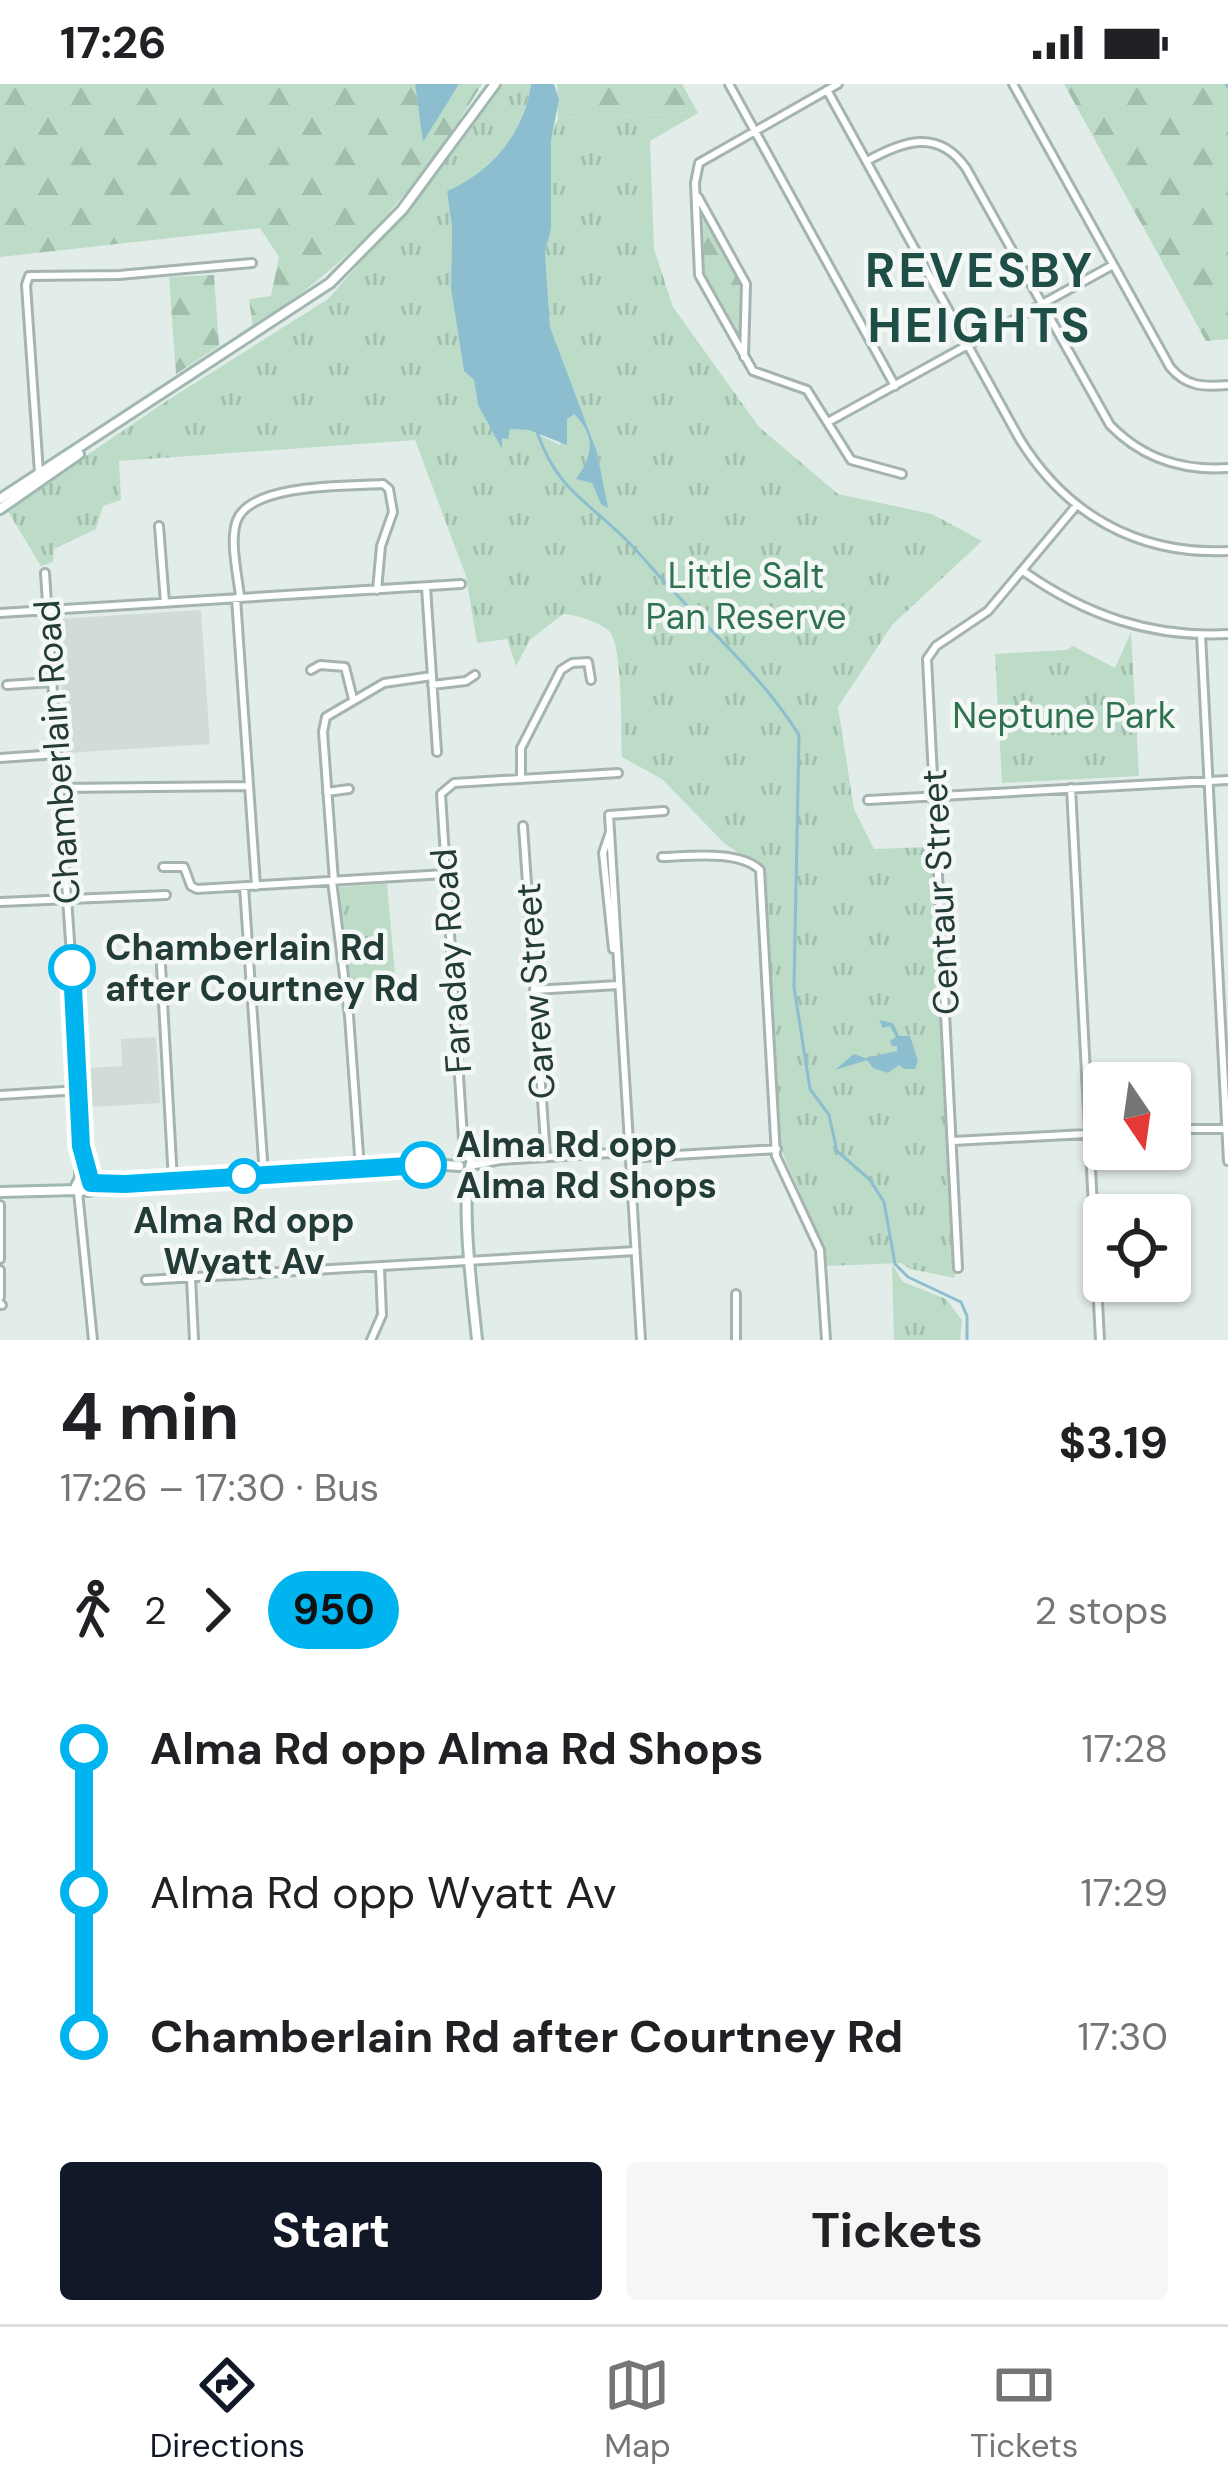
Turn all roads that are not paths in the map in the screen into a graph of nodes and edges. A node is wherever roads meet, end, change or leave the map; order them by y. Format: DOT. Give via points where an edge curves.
graph roads {
  1 [pos="495,84"];
  2 [pos="729,84"];
  3 [pos="838,84"];
  4 [pos="1012,84"];
  5 [pos="827,90"];
  6 [pos="754,129"];
  7 [pos="867,161"];
  8 [pos="696,194"];
  9 [pos="252,263"];
  10 [pos="1113,265"];
  11 [pos="1041,305"];
  12 [pos="968,345"];
  13 [pos="744,357"];
  14 [pos="1228,385"];
  15 [pos="895,386"];
  16 [pos="828,422"];
  17 [pos="1228,468"];
  18 [pos="902,474"];
  19 [pos="41,476"];
  20 [pos="0,499"];
  21 [pos="1076,506"];
  22 [pos="0,509"];
  23 [pos="160,526"];
  24 [pos="1228,551"];
  25 [pos="1023,571"];
  26 [pos="45,573"];
  27 [pos="461,584"];
  28 [pos="426,586"];
  29 [pos="376,590"];
  30 [pos="238,598"];
  31 [pos="165,603"];
  32 [pos="48,610"];
  33 [pos="0,613"];
  34 [pos="1228,634"];
  35 [pos="1201,635"];
  36 [pos="311,670"];
  37 [pos="475,675"];
  38 [pos="591,680"];
  39 [pos="432,681"];
  40 [pos="53,682"];
  41 [pos="7,685"];
  42 [pos="353,699"];
  43 [pos="437,752"];
  44 [pos="57,754"];
  45 [pos="0,758"];
  46 [pos="618,773"];
  47 [pos="521,779"];
  48 [pos="1228,780"];
  49 [pos="1208,781"];
  50 [pos="249,786"];
  51 [pos="60,788"];
  52 [pos="1071,788"];
  53 [pos="349,789"];
  54 [pos="327,792"];
  55 [pos="934,796"];
  56 [pos="868,800"];
  57 [pos="664,811"];
  58 [pos="523,826"];
  59 [pos="662,857"];
  60 [pos="163,866"];
  61 [pos="445,874"];
  62 [pos="333,881"];
  63 [pos="256,886"];
  64 [pos="244,887"];
  65 [pos="166,895"];
  66 [pos="67,898"];
  67 [pos="0,902"];
  68 [pos="161,966"];
  69 [pos="618,985"];
  70 [pos="534,990"];
  71 [pos="1085,1062"];
  72 [pos="80,1090"];
  73 [pos="0,1095"];
  74 [pos="1227,1127"];
  75 [pos="1191,1129"];
  76 [pos="1083,1133"];
  77 [pos="953,1141"];
  78 [pos="777,1149"];
  79 [pos="628,1155"];
  80 [pos="546,1157"];
  81 [pos="464,1161"];
  82 [pos="1228,1161"];
  83 [pos="360,1168"];
  84 [pos="1091,1170"];
  85 [pos="264,1175"];
  86 [pos="172,1181"];
  87 [pos="83,1186"];
  88 [pos="0,1192"];
  89 [pos="0,1205"];
  90 [pos="635,1251"];
  91 [pos="0,1259"];
  92 [pos="472,1262"];
  93 [pos="380,1268"];
  94 [pos="958,1268"];
  95 [pos="0,1270"];
  96 [pos="190,1278"];
  97 [pos="146,1280"];
  98 [pos="736,1294"];
  99 [pos="0,1302"];
  100 [pos="93,1340"];
  101 [pos="194,1340"];
  102 [pos="371,1340"];
  103 [pos="477,1340"];
  104 [pos="641,1340"];
  105 [pos="736,1340"];
  106 [pos="826,1340"];
  107 [pos="1100,1340"];
  1 -- 19 [label="main road" via="358,259"];
  2 -- 6 [label="street"];
  3 -- 5 [label="street"];
  4 -- 10 [label="street"];
  5 -- 6 [label="street"];
  5 -- 7 [label="street"];
  6 -- 8 [label="street" via="703,158"];
  6 -- 15 [label="street"];
  7 -- 11 [label="street" via="915,140 956,155"];
  7 -- 12 [label="street"];
  8 -- 13 [label="street" via="699,275"];
  8 -- 13 [label="street" via="746,284"];
  9 -- 19 [label="street" via="27,278"];
  10 -- 11 [label="street"];
  10 -- 14 [label="street" via="1174,373 1195,385"];
  11 -- 12 [label="street"];
  11 -- 17 [label="street" via="1119,434 1167,462"];
  12 -- 15 [label="street"];
  12 -- 21 [label="street" via="1032,458"];
  13 -- 16 [label="street" via="758,374 808,390"];
  15 -- 16 [label="street"];
  16 -- 18 [label="street" via="851,460"];
  19 -- 20 [label="main road"];
  19 -- 22 [label="main road"];
  21 -- 24 [label="street" via="1146,543"];
  21 -- 25 [label="street, Centaur Street"];
  23 -- 31 [label="street"];
  25 -- 35 [label="street" via="1112,620"];
  25 -- 55 [label="street, Centaur Street" via="984,615 928,655"];
  26 -- 32 [label="street, Chamberlain Road"];
  27 -- 28 [label="street"];
  28 -- 29 [label="street"];
  28 -- 39 [label="street"];
  29 -- 30 [label="street"];
  29 -- 30 [label="street" via="393,512 382,484 288,490 245,510 236,526"];
  30 -- 31 [label="street"];
  30 -- 50 [label="street"];
  31 -- 32 [label="street"];
  32 -- 33 [label="street"];
  32 -- 40 [label="street, Chamberlain Road"];
  34 -- 35 [label="street"];
  35 -- 49 [label="street"];
  36 -- 42 [label="street" via="345,667"];
  37 -- 39 [label="street"];
  38 -- 47 [label="street" via="588,662 561,670 524,742"];
  39 -- 42 [label="street" via="384,683"];
  39 -- 43 [label="street"];
  40 -- 41 [label="street"];
  40 -- 44 [label="street, Chamberlain Road"];
  42 -- 54 [label="street" via="324,721"];
  44 -- 45 [label="street"];
  44 -- 51 [label="street, Chamberlain Road"];
  46 -- 47 [label="street"];
  47 -- 61 [label="street, Faraday Road" via="446,786"];
  48 -- 49 [label="street"];
  49 -- 52 [label="street"];
  49 -- 74 [label="street"];
  50 -- 51 [label="street"];
  50 -- 63 [label="street"];
  51 -- 66 [label="street, Chamberlain Road"];
  52 -- 55 [label="street"];
  52 -- 71 [label="street"];
  53 -- 54 [label="street"];
  54 -- 62 [label="street"];
  55 -- 56 [label="street"];
  55 -- 77 [label="street, Centaur Street"];
  57 -- 69 [label="street" via="608,815"];
  58 -- 70 [label="street, Carew Street"];
  59 -- 78 [label="street" via="730,859 760,870"];
  60 -- 64 [label="street" via="184,866 197,889"];
  61 -- 62 [label="street"];
  61 -- 81 [label="street, Faraday Road"];
  62 -- 63 [label="street"];
  62 -- 83 [label="street"];
  63 -- 64 [label="street"];
  64 -- 85 [label="street"];
  65 -- 66 [label="street"];
  66 -- 67 [label="street"];
  66 -- 72 [label="street, Chamberlain Road"];
  68 -- 86 [label="street"];
  69 -- 70 [label="street"];
  69 -- 79 [label="street"];
  70 -- 80 [label="street, Carew Street"];
  72 -- 73 [label="street"];
  72 -- 87 [label="street, Chamberlain Road"];
  74 -- 75 [label="street"];
  74 -- 82 [label="street"];
  76 -- 77 [label="street"];
  77 -- 94 [label="street, Centaur Street"];
  78 -- 79 [label="street"];
  78 -- 106 [label="street" via="820,1250"];
  79 -- 80 [label="street"];
  79 -- 90 [label="street"];
  80 -- 81 [label="street"];
  81 -- 83 [label="main road"];
  81 -- 92 [label="main road, Faraday Road"];
  83 -- 85 [label="main road"];
  84 -- 107 [label="street"];
  85 -- 86 [label="main road"];
  86 -- 87 [label="main road"];
  87 -- 88 [label="main road"];
  87 -- 100 [label="street, Chamberlain Road"];
  89 -- 91 [label="street"];
  90 -- 92 [label="street"];
  90 -- 104 [label="street"];
  92 -- 93 [label="street"];
  92 -- 103 [label="main road, Faraday Road"];
  93 -- 96 [label="street"];
  93 -- 102 [label="street" via="382,1315"];
  95 -- 99 [label="street"];
  96 -- 97 [label="street"];
  96 -- 101 [label="street"];
  98 -- 105 [label="street"];
}
